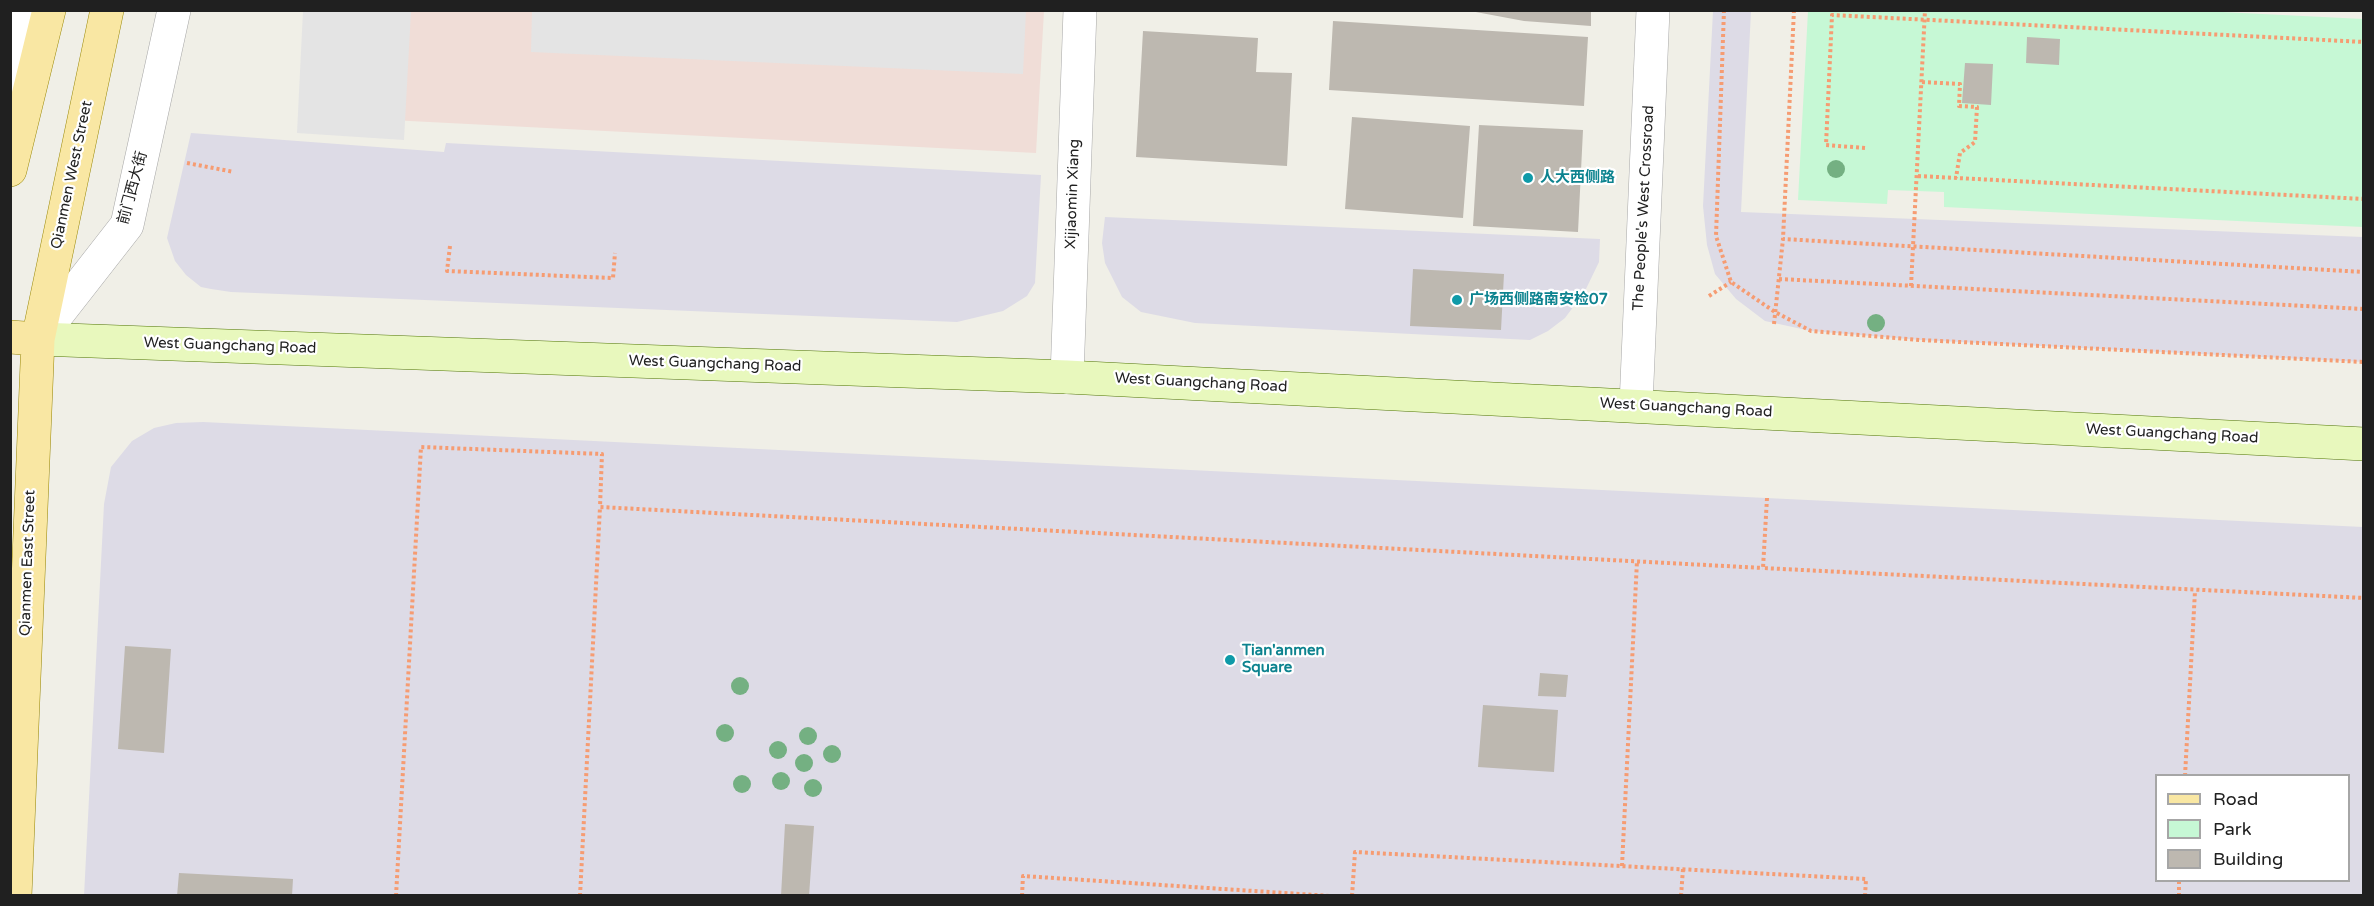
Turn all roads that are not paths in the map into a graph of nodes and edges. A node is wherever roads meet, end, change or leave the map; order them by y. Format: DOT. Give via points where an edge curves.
graph roads {
  1 [pos="22,10"];
  2 [pos="49,10"];
  3 [pos="106,10"];
  4 [pos="174,10"];
  5 [pos="1080,10"];
  6 [pos="1653,10"];
  7 [pos="21,129"];
  8 [pos="10,170"];
  9 [pos="24,338"];
  10 [pos="1068,377"];
  11 [pos="1636,405"];
  12 [pos="2364,444"];
  13 [pos="15,896"];
  1 -- 7 [label="street"];
  2 -- 7 [label="main road"];
  3 -- 9 [label="main road, Qianmen West Street"];
  4 -- 9 [label="street, 前门西大街" via="127,225"];
  5 -- 10 [label="street, Xijiaomin Xiang"];
  6 -- 11 [label="street, The People's West Crossroad"];
  7 -- 8 [label="main road"];
  9 -- 10 [label="main road, West Guangchang Road"];
  9 -- 13 [label="main road, Qianmen East Street"];
  10 -- 11 [label="main road, West Guangchang Road"];
  11 -- 12 [label="main road, West Guangchang Road"];
}
